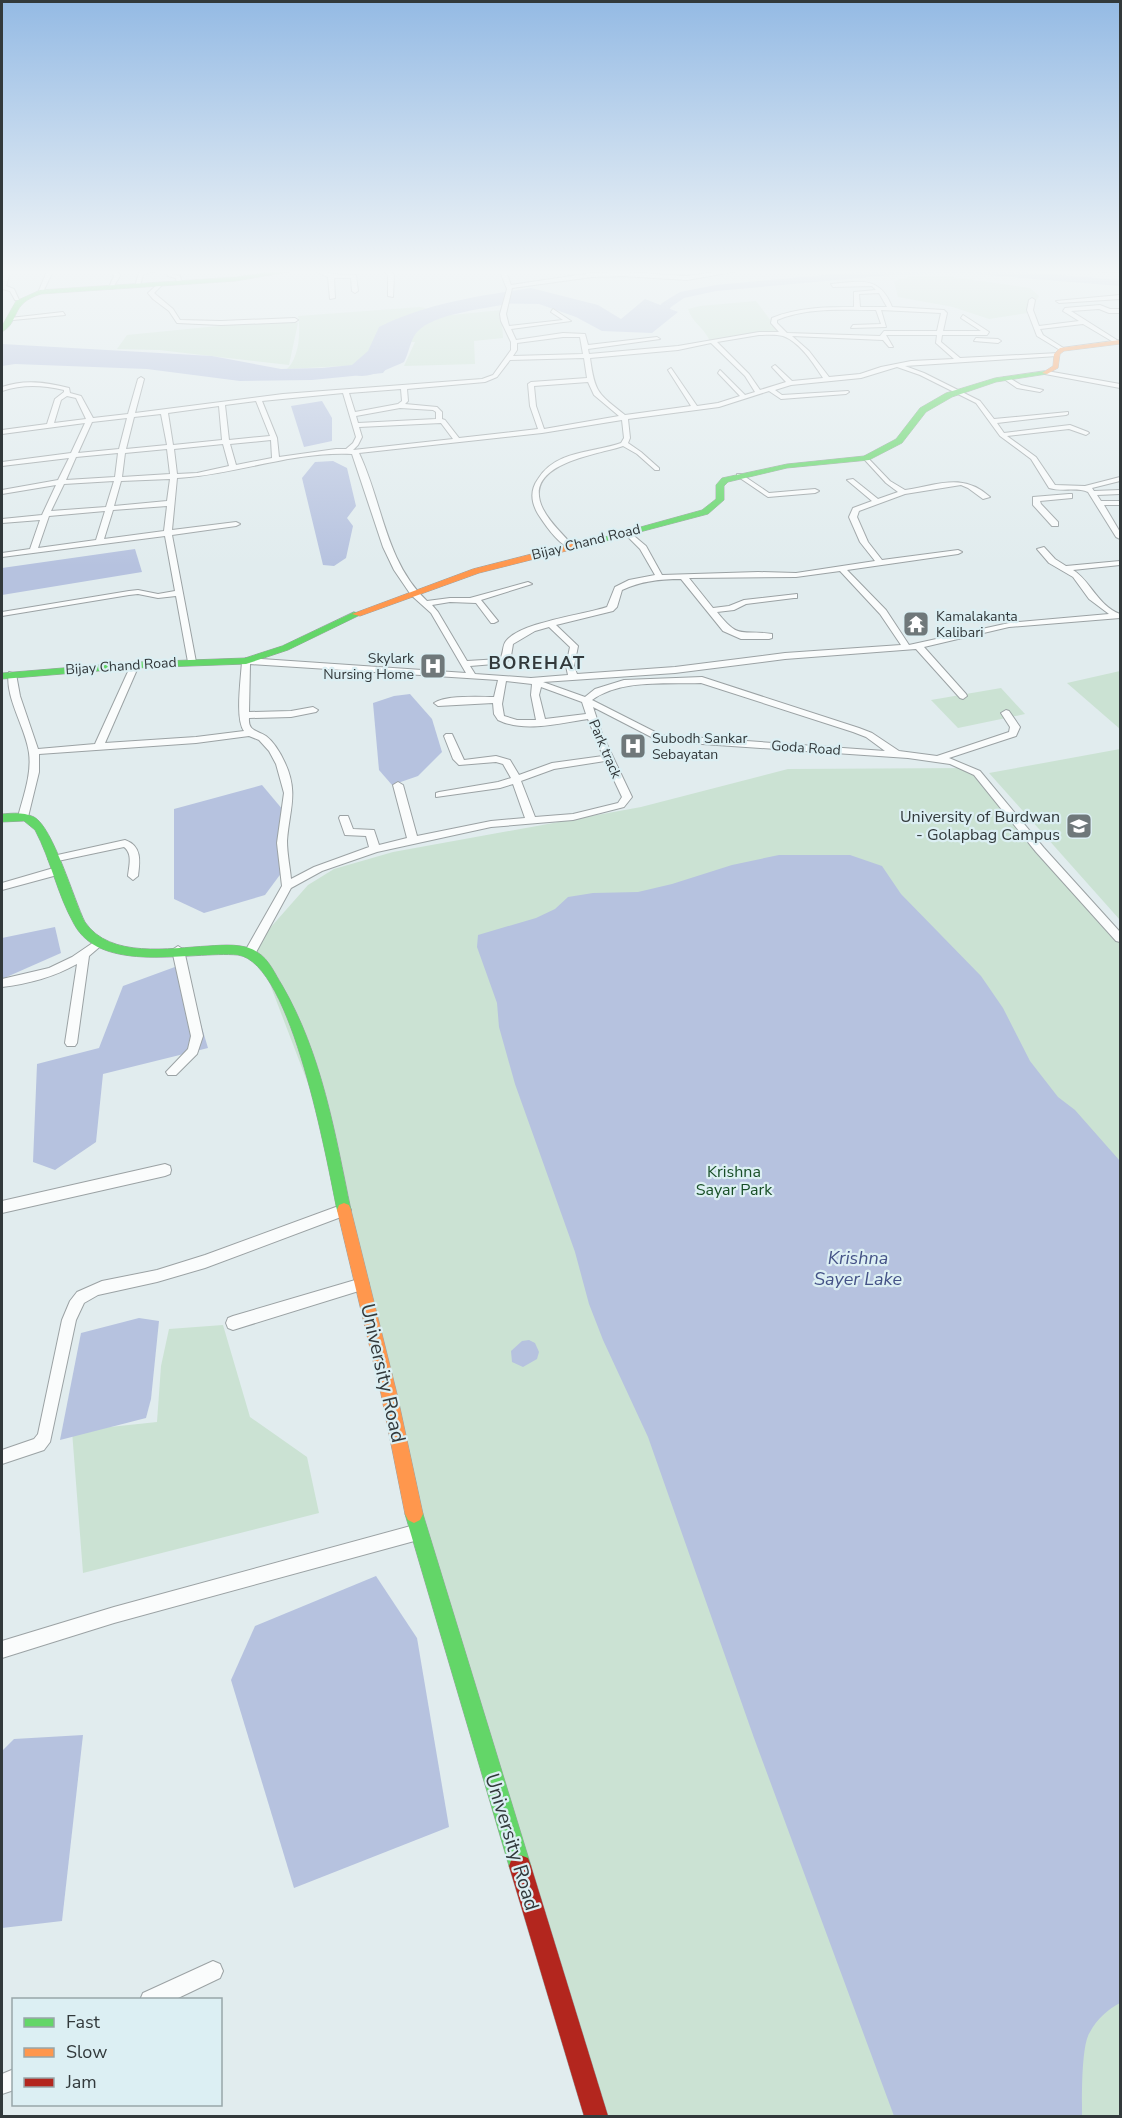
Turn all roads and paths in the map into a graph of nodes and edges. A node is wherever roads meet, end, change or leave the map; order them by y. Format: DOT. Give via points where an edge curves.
graph roads {
  1 [pos="501,368"];
  2 [pos="570,368"];
  3 [pos="589,368"];
  4 [pos="740,368"];
  5 [pos="776,368"];
  6 [pos="820,368"];
  7 [pos="888,368"];
  8 [pos="905,368"];
  9 [pos="1035,368"];
  10 [pos="1061,368"];
  11 [pos="1061,368"];
  12 [pos="671,370"];
  13 [pos="720,372"];
  14 [pos="1068,375"];
  15 [pos="827,378"];
  16 [pos="1005,378"];
  17 [pos="141,379"];
  18 [pos="590,380"];
  19 [pos="570,381"];
  20 [pos="790,383"];
  21 [pos="1120,386"];
  22 [pos="404,388"];
  23 [pos="2,389"];
  24 [pos="771,389"];
  25 [pos="1040,390"];
  26 [pos="346,392"];
  27 [pos="846,392"];
  28 [pos="956,392"];
  29 [pos="67,393"];
  30 [pos="759,393"];
  31 [pos="745,398"];
  32 [pos="259,400"];
  33 [pos="222,404"];
  34 [pos="400,406"];
  35 [pos="695,407"];
  36 [pos="164,410"];
  37 [pos="1066,412"];
  38 [pos="133,414"];
  39 [pos="352,415"];
  40 [pos="625,418"];
  41 [pos="90,420"];
  42 [pos="439,421"];
  43 [pos="993,421"];
  44 [pos="417,423"];
  45 [pos="50,425"];
  46 [pos="355,425"];
  47 [pos="542,431"];
  48 [pos="2,432"];
  49 [pos="1086,433"];
  50 [pos="1002,435"];
  51 [pos="274,438"];
  52 [pos="457,440"];
  53 [pos="226,442"];
  54 [pos="427,444"];
  55 [pos="624,444"];
  56 [pos="172,446"];
  57 [pos="122,450"];
  58 [pos="351,451"];
  59 [pos="74,455"];
  60 [pos="866,458"];
  61 [pos="276,459"];
  62 [pos="2,464"];
  63 [pos="233,468"];
  64 [pos="657,469"];
  65 [pos="740,475"];
  66 [pos="174,476"];
  67 [pos="118,479"];
  68 [pos="1120,479"];
  69 [pos="851,480"];
  70 [pos="60,482"];
  71 [pos="815,491"];
  72 [pos="2,492"];
  73 [pos="904,492"];
  74 [pos="1120,492"];
  75 [pos="1093,495"];
  76 [pos="986,497"];
  77 [pos="877,502"];
  78 [pos="171,503"];
  79 [pos="1120,503"];
  80 [pos="108,508"];
  81 [pos="45,516"];
  82 [pos="1108,518"];
  83 [pos="1120,518"];
  84 [pos="2,521"];
  85 [pos="236,524"];
  86 [pos="1054,524"];
  87 [pos="168,531"];
  88 [pos="627,532"];
  89 [pos="1120,537"];
  90 [pos="100,541"];
  91 [pos="569,546"];
  92 [pos="1041,549"];
  93 [pos="33,550"];
  94 [pos="958,552"];
  95 [pos="2,555"];
  96 [pos="880,563"];
  97 [pos="1120,563"];
  98 [pos="1066,568"];
  99 [pos="842,569"];
  100 [pos="683,576"];
  101 [pos="660,578"];
  102 [pos="528,584"];
  103 [pos="180,593"];
  104 [pos="414,593"];
  105 [pos="794,596"];
  106 [pos="473,600"];
  107 [pos="426,604"];
  108 [pos="710,611"];
  109 [pos="2,614"];
  110 [pos="1118,616"];
  111 [pos="494,621"];
  112 [pos="551,624"];
  113 [pos="769,636"];
  114 [pos="918,646"];
  115 [pos="906,647"];
  116 [pos="246,661"];
  117 [pos="192,662"];
  118 [pos="465,664"];
  119 [pos="135,665"];
  120 [pos="7,675"];
  121 [pos="471,675"];
  122 [pos="573,676"];
  123 [pos="503,677"];
  124 [pos="533,682"];
  125 [pos="963,696"];
  126 [pos="498,700"];
  127 [pos="586,700"];
  128 [pos="438,703"];
  129 [pos="313,710"];
  130 [pos="1006,713"];
  131 [pos="243,716"];
  132 [pos="591,716"];
  133 [pos="541,722"];
  134 [pos="250,733"];
  135 [pos="449,736"];
  136 [pos="99,746"];
  137 [pos="34,752"];
  138 [pos="897,755"];
  139 [pos="607,758"];
  140 [pos="936,759"];
  141 [pos="516,779"];
  142 [pos="398,785"];
  143 [pos="439,795"];
  144 [pos="23,817"];
  145 [pos="2,818"];
  146 [pos="344,819"];
  147 [pos="531,821"];
  148 [pos="413,841"];
  149 [pos="375,849"];
  150 [pos="55,865"];
  151 [pos="133,876"];
  152 [pos="287,886"];
  153 [pos="2,887"];
  154 [pos="1120,938"];
  155 [pos="97,944"];
  156 [pos="178,950"];
  157 [pos="250,953"];
  158 [pos="84,957"];
  159 [pos="2,983"];
  160 [pos="71,1043"];
  161 [pos="172,1072"];
  162 [pos="165,1170"];
  163 [pos="2,1207"];
  164 [pos="344,1210"];
  165 [pos="362,1284"];
  166 [pos="233,1323"];
  167 [pos="2,1457"];
  168 [pos="418,1532"];
  169 [pos="2,1650"];
  170 [pos="213,1971"];
  171 [pos="154,1998"];
  172 [pos="596,2116"];
  1 -- 22 [label="street" via="483,381"];
  2 -- 19 [label="street"];
  3 -- 18 [label="street"];
  4 -- 30 [label="street"];
  5 -- 20 [label="street"];
  6 -- 15 [label="street"];
  7 -- 15 [label="street" via="861,376"];
  8 -- 28 [label="street"];
  9 -- 16 [label="main road"];
  10 -- 14 [label="street"];
  11 -- 14 [label="street"];
  12 -- 35 [label="street"];
  13 -- 31 [label="street"];
  14 -- 21 [label="street"];
  15 -- 20 [label="street"];
  16 -- 25 [label="street" via="1018,387"];
  16 -- 28 [label="main road"];
  17 -- 38 [label="street"];
  18 -- 19 [label="street"];
  18 -- 40 [label="street" via="596,394"];
  19 -- 47 [label="street" via="530,386"];
  20 -- 24 [label="street"];
  22 -- 26 [label="street"];
  22 -- 34 [label="street" via="405,401"];
  23 -- 29 [label="street" via="13,383 44,384 67,389"];
  24 -- 27 [label="street" via="781,397"];
  24 -- 30 [label="street"];
  26 -- 32 [label="street"];
  26 -- 39 [label="street"];
  28 -- 43 [label="street" via="978,402"];
  28 -- 60 [label="main road" via="923,410 899,441"];
  29 -- 41 [label="street" via="79,397"];
  29 -- 45 [label="street" via="58,399"];
  30 -- 31 [label="street"];
  31 -- 35 [label="street"];
  32 -- 33 [label="street"];
  32 -- 51 [label="street"];
  33 -- 36 [label="street"];
  33 -- 53 [label="street"];
  34 -- 39 [label="street"];
  34 -- 42 [label="street" via="435,408"];
  35 -- 40 [label="street"];
  36 -- 38 [label="street"];
  36 -- 56 [label="street"];
  37 -- 43 [label="street"];
  38 -- 41 [label="street"];
  38 -- 57 [label="street"];
  39 -- 46 [label="street"];
  40 -- 47 [label="street"];
  40 -- 55 [label="street"];
  41 -- 45 [label="street"];
  41 -- 59 [label="street"];
  42 -- 44 [label="street"];
  42 -- 52 [label="street" via="445,422"];
  43 -- 50 [label="street"];
  44 -- 46 [label="street"];
  44 -- 54 [label="street"];
  45 -- 48 [label="street"];
  46 -- 58 [label="street" via="359,437"];
  47 -- 52 [label="street"];
  49 -- 50 [label="street" via="1070,427"];
  50 -- 75 [label="street" via="1034,458 1052,486"];
  51 -- 53 [label="street"];
  51 -- 61 [label="street"];
  52 -- 54 [label="street"];
  53 -- 56 [label="street"];
  53 -- 63 [label="street"];
  54 -- 58 [label="street"];
  55 -- 64 [label="street"];
  55 -- 91 [label="street" via="577,455 545,473 536,500"];
  56 -- 57 [label="street"];
  56 -- 66 [label="street"];
  57 -- 59 [label="street"];
  57 -- 67 [label="street"];
  58 -- 61 [label="street"];
  58 -- 104 [label="street" via="357,455 387,547"];
  59 -- 62 [label="street"];
  59 -- 70 [label="street"];
  60 -- 65 [label="main road"];
  60 -- 73 [label="street" via="888,482"];
  61 -- 63 [label="street"];
  63 -- 66 [label="street"];
  65 -- 71 [label="street" via="768,495"];
  65 -- 88 [label="main road, Bijay Chand Road" via="720,485 720,500 705,512"];
  66 -- 67 [label="street"];
  66 -- 78 [label="street"];
  67 -- 70 [label="street"];
  67 -- 80 [label="street"];
  68 -- 75 [label="street"];
  69 -- 77 [label="street"];
  70 -- 72 [label="street"];
  70 -- 81 [label="street"];
  73 -- 76 [label="street" via="965,483"];
  73 -- 77 [label="street"];
  74 -- 75 [label="street"];
  75 -- 79 [label="street"];
  75 -- 82 [label="street"];
  75 -- 86 [label="street" via="1036,499"];
  77 -- 96 [label="street" via="856,510 853,517 864,542"];
  78 -- 80 [label="street"];
  78 -- 87 [label="street"];
  80 -- 81 [label="street"];
  80 -- 90 [label="street"];
  81 -- 84 [label="street"];
  81 -- 93 [label="street"];
  82 -- 83 [label="street"];
  82 -- 89 [label="street"];
  85 -- 87 [label="street"];
  87 -- 90 [label="street"];
  87 -- 103 [label="street"];
  88 -- 91 [label="main road, Bijay Chand Road"];
  88 -- 101 [label="street" via="643,548"];
  90 -- 93 [label="street"];
  91 -- 104 [label="main road, Bijay Chand Road" via="476,571"];
  92 -- 98 [label="street"];
  93 -- 95 [label="street"];
  94 -- 96 [label="street"];
  96 -- 99 [label="street"];
  97 -- 98 [label="street"];
  98 -- 110 [label="street" via="1082,581 1092,597"];
  99 -- 100 [label="street" via="796,575"];
  99 -- 115 [label="street" via="873,601"];
  100 -- 101 [label="street"];
  100 -- 108 [label="street"];
  101 -- 112 [label="street" via="623,585 609,609"];
  102 -- 106 [label="street"];
  103 -- 109 [label="street" via="129,593"];
  103 -- 117 [label="street"];
  104 -- 107 [label="street"];
  104 -- 116 [label="main road, Bijay Chand Road"];
  105 -- 108 [label="street"];
  106 -- 107 [label="street"];
  106 -- 111 [label="street" via="482,603"];
  107 -- 118 [label="street"];
  108 -- 113 [label="street" via="733,634"];
  110 -- 114 [label="street" via="1009,625"];
  112 -- 118 [label="street" via="512,640 503,661"];
  112 -- 122 [label="street" via="574,646 570,666"];
  114 -- 115 [label="street"];
  114 -- 125 [label="street"];
  115 -- 122 [label="street"];
  116 -- 117 [label="main road, Bijay Chand Road"];
  116 -- 121 [label="street, Goda Road"];
  116 -- 131 [label="street"];
  117 -- 119 [label="main road, Bijay Chand Road"];
  118 -- 121 [label="street"];
  119 -- 120 [label="main road, Bijay Chand Road"];
  119 -- 136 [label="street"];
  120 -- 137 [label="street"];
  121 -- 123 [label="street, Goda Road"];
  122 -- 124 [label="street"];
  123 -- 124 [label="street, Goda Road"];
  123 -- 126 [label="street"];
  124 -- 127 [label="street, Goda Road"];
  124 -- 133 [label="street"];
  126 -- 128 [label="street"];
  126 -- 133 [label="street" via="500,716 507,722"];
  127 -- 132 [label="street, Park track"];
  127 -- 138 [label="street, Goda Road" via="659,738"];
  127 -- 138 [label="street" via="598,691 624,683 702,680 863,732"];
  129 -- 131 [label="street"];
  130 -- 140 [label="street" via="1015,727 1012,734"];
  131 -- 134 [label="street"];
  132 -- 133 [label="street"];
  132 -- 139 [label="street, Park track"];
  134 -- 136 [label="street" via="185,743"];
  134 -- 152 [label="street" via="262,738 273,750 289,793 282,843"];
  135 -- 141 [label="street" via="462,763 503,760"];
  136 -- 137 [label="street"];
  137 -- 144 [label="street" via="34,772"];
  138 -- 140 [label="street, Goda Road"];
  139 -- 141 [label="street" via="552,766"];
  139 -- 147 [label="street, Park track" via="627,797 621,805 573,817"];
  140 -- 154 [label="street, Goda Road" via="952,761 978,773 1040,850"];
  141 -- 143 [label="street"];
  141 -- 147 [label="street"];
  142 -- 148 [label="street"];
  144 -- 145 [label="main road"];
  144 -- 150 [label="main road" via="35,822 44,834"];
  146 -- 149 [label="street" via="349,833 370,832"];
  147 -- 148 [label="street" via="491,824"];
  148 -- 149 [label="street"];
  149 -- 152 [label="street" via="318,869"];
  150 -- 151 [label="street" via="125,843 134,851"];
  150 -- 153 [label="street"];
  150 -- 155 [label="main road" via="69,904 86,934"];
  152 -- 157 [label="street"];
  155 -- 156 [label="main road"];
  155 -- 158 [label="street"];
  156 -- 157 [label="main road"];
  156 -- 161 [label="street" via="197,1036 193,1051"];
  157 -- 164 [label="main road, University Road" via="264,966 286,1000 299,1030"];
  158 -- 159 [label="street" via="51,973"];
  158 -- 160 [label="street"];
  162 -- 163 [label="street"];
  164 -- 165 [label="main road, University Road"];
  164 -- 167 [label="street" via="157,1276 83,1295 75,1303 69,1320 45,1437 39,1445"];
  165 -- 166 [label="street"];
  165 -- 168 [label="main road, University Road"];
  168 -- 169 [label="street" via="114,1615"];
  168 -- 172 [label="main road, University Road"];
  170 -- 171 [label="street"];
}
